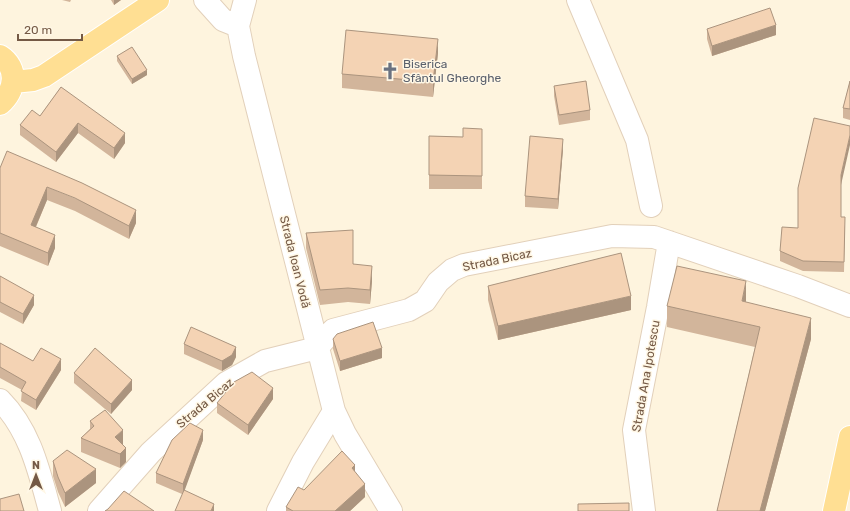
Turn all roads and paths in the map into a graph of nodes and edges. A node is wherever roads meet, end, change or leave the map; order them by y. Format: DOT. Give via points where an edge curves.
graph roads {
  1 [pos="158,0"];
  2 [pos="205,0"];
  3 [pos="245,0"];
  4 [pos="578,0"];
  5 [pos="238,26"];
  6 [pos="0,56"];
  7 [pos="13,82"];
  8 [pos="0,104"];
  9 [pos="651,206"];
  10 [pos="669,242"];
  11 [pos="850,306"];
  12 [pos="317,348"];
  13 [pos="0,400"];
  14 [pos="334,411"];
  15 [pos="850,437"];
  16 [pos="50,511"];
  17 [pos="99,511"];
  18 [pos="278,511"];
  19 [pos="391,511"];
  20 [pos="644,511"];
  21 [pos="834,511"];
  1 -- 7 [label="main road" via="44,76"];
  2 -- 5 [label="street" via="222,20"];
  3 -- 5 [label="street, Strada Ioan Vodă"];
  4 -- 9 [label="street" via="637,140"];
  5 -- 12 [label="street, Strada Ioan Vodă"];
  6 -- 7 [label="main road" via="9,65"];
  7 -- 8 [label="main road" via="11,90"];
  10 -- 11 [label="street, Strada Bicaz"];
  10 -- 12 [label="street, Strada Bicaz" via="654,237 612,236 464,265 452,270 438,282 420,304 409,310 334,330"];
  10 -- 20 [label="street, Strada Ana Ipotescu" via="634,430"];
  12 -- 14 [label="street, Strada Ioan Vodă"];
  12 -- 17 [label="street, Strada Bicaz" via="265,361 226,383 151,452"];
  13 -- 16 [label="street" via="21,426 34,455"];
  14 -- 18 [label="street" via="303,462"];
  14 -- 19 [label="street, Strada Ioan Vodă"];
  15 -- 21 [label="main road"];
}
